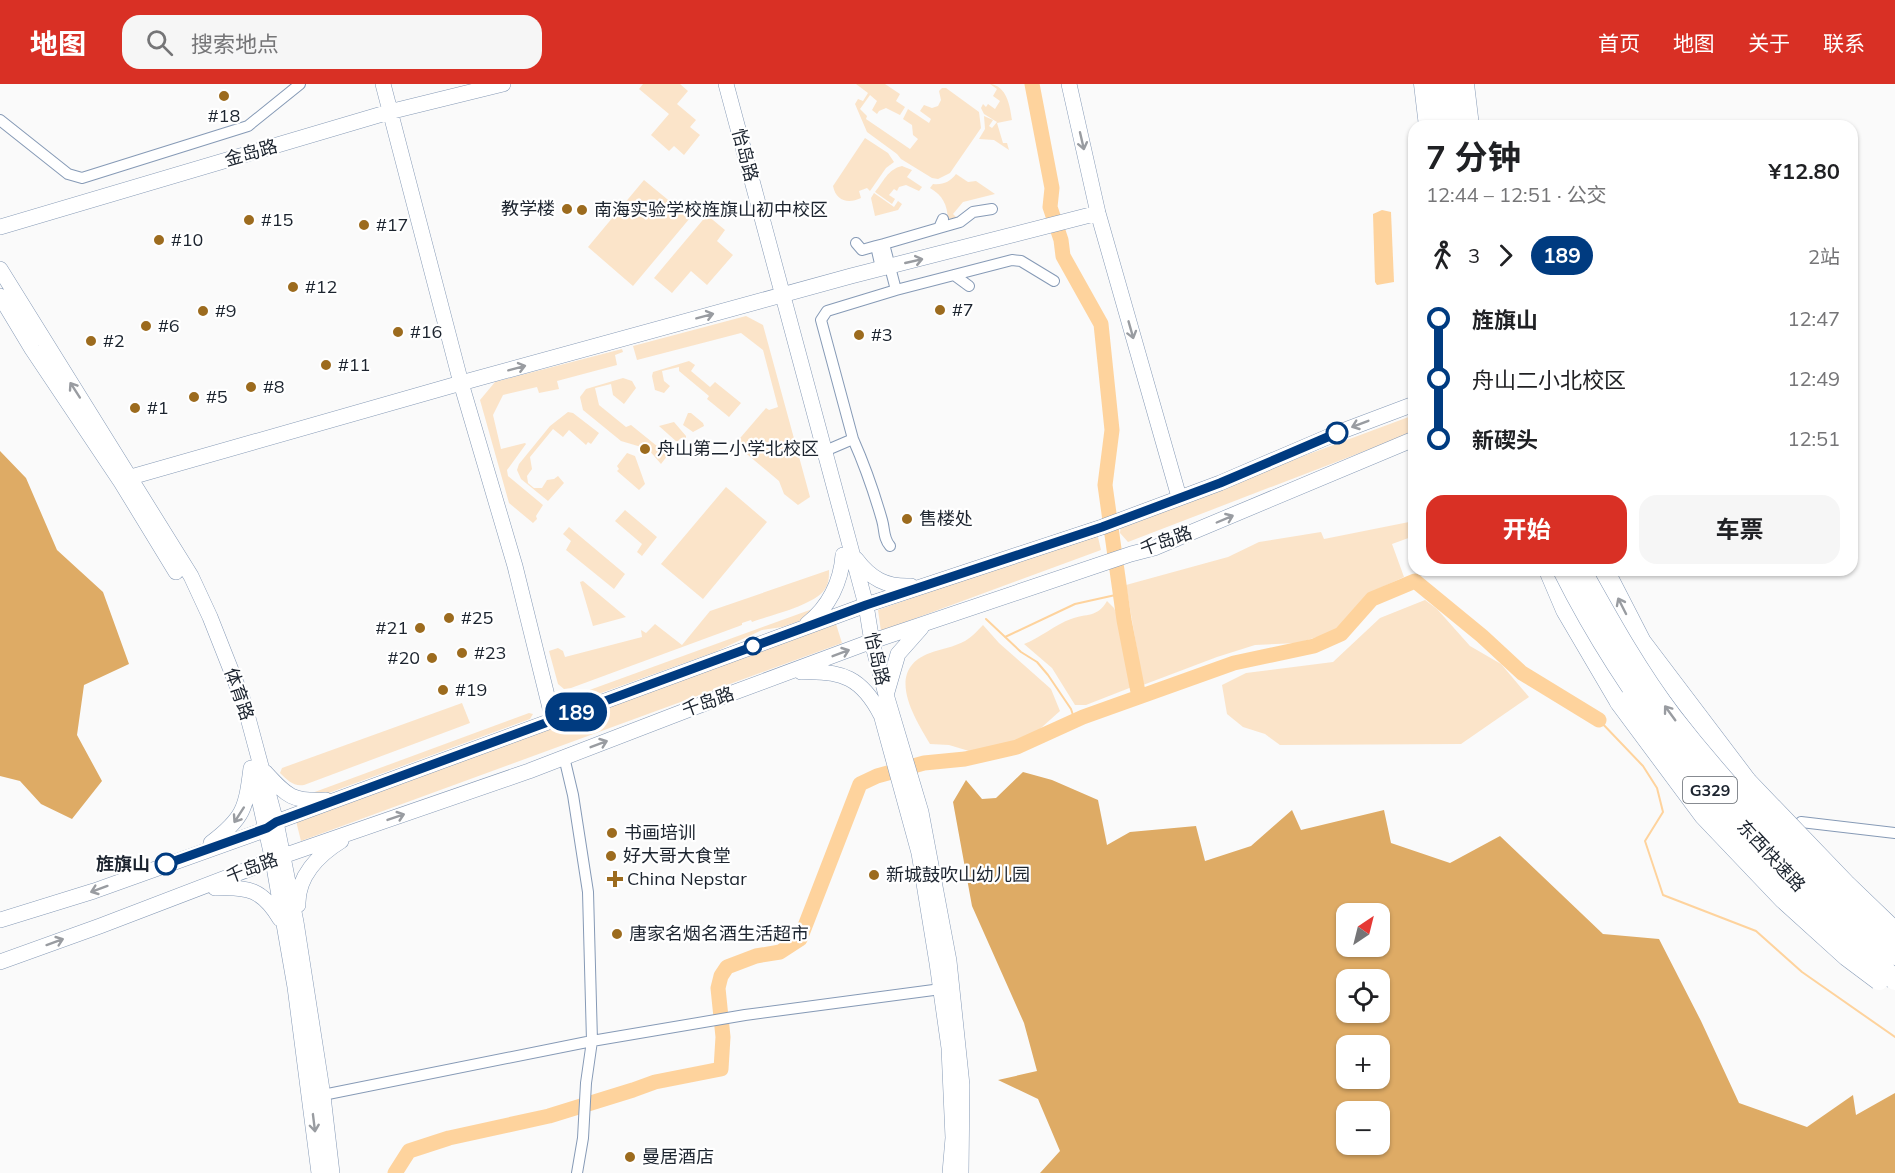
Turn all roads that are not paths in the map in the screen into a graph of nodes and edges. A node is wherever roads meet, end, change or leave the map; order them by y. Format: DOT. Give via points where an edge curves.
graph roads {
  1 [pos="300,84"];
  2 [pos="382,84"];
  3 [pos="503,84"];
  4 [pos="718,84"];
  5 [pos="726,84"];
  6 [pos="1069,84"];
  7 [pos="1412,84"];
  8 [pos="1422,84"];
  9 [pos="1441,84"];
  10 [pos="1453,84"];
  11 [pos="1464,84"];
  12 [pos="389,112"];
  13 [pos="0,120"];
  14 [pos="1416,120"];
  15 [pos="1426,120"];
  16 [pos="1444,120"];
  17 [pos="1456,120"];
  18 [pos="1469,120"];
  19 [pos="992,209"];
  20 [pos="1098,213"];
  21 [pos="0,226"];
  22 [pos="856,243"];
  23 [pos="880,245"];
  24 [pos="885,267"];
  25 [pos="0,268"];
  26 [pos="954,275"];
  27 [pos="1054,281"];
  28 [pos="969,286"];
  29 [pos="896,290"];
  30 [pos="0,296"];
  31 [pos="780,296"];
  32 [pos="461,383"];
  33 [pos="1408,406"];
  34 [pos="853,439"];
  35 [pos="1408,442"];
  36 [pos="825,451"];
  37 [pos="126,479"];
  38 [pos="1179,498"];
  39 [pos="890,546"];
  40 [pos="848,554"];
  41 [pos="1552,576"];
  42 [pos="1560,576"];
  43 [pos="1566,576"];
  44 [pos="1584,576"];
  45 [pos="1607,576"];
  46 [pos="926,585"];
  47 [pos="861,607"];
  48 [pos="924,625"];
  49 [pos="801,629"];
  50 [pos="1641,642"];
  51 [pos="868,643"];
  52 [pos="789,673"];
  53 [pos="886,698"];
  54 [pos="881,715"];
  55 [pos="553,720"];
  56 [pos="895,748"];
  57 [pos="564,758"];
  58 [pos="257,769"];
  59 [pos="907,786"];
  60 [pos="338,799"];
  61 [pos="271,825"];
  62 [pos="358,830"];
  63 [pos="1895,834"];
  64 [pos="1786,837"];
  65 [pos="203,850"];
  66 [pos="278,858"];
  67 [pos="1761,864"];
  68 [pos="194,890"];
  69 [pos="0,920"];
  70 [pos="285,926"];
  71 [pos="1895,933"];
  72 [pos="1895,939"];
  73 [pos="301,952"];
  74 [pos="1895,956"];
  75 [pos="0,962"];
  76 [pos="1895,981"];
  77 [pos="941,989"];
  78 [pos="1895,991"];
  79 [pos="592,1041"];
  80 [pos="317,1096"];
  81 [pos="319,1173"];
  82 [pos="332,1173"];
  83 [pos="577,1173"];
  84 [pos="950,1173"];
  85 [pos="961,1173"];
  1 -- 13 [label="street" via="248,126 81,178 68,174"];
  2 -- 12 [label="street"];
  3 -- 12 [label="street, 金岛路"];
  4 -- 31 [label="street"];
  5 -- 31 [label="street, 怡岛路"];
  6 -- 20 [label="street, one-way"];
  7 -- 14 [label="highway"];
  8 -- 15 [label="highway"];
  9 -- 16 [label="highway"];
  10 -- 17 [label="main road"];
  11 -- 18 [label="highway"];
  12 -- 21 [label="street, 金岛路"];
  12 -- 32 [label="street"];
  19 -- 23 [label="street"];
  24 -- 20 [label="street, one-way"];
  20 -- 38 [label="street, one-way"];
  22 -- 23 [label="street" via="862,250"];
  23 -- 24 [label="street"];
  24 -- 29 [label="street"];
  24 -- 31 [label="street"];
  37 -- 25 [label="street, 体育路, one-way"];
  26 -- 27 [label="street" via="1012,260 1021,261"];
  26 -- 28 [label="street"];
  26 -- 29 [label="street"];
  29 -- 34 [label="street" via="827,311 821,320"];
  30 -- 37 [label="street, 体育路" via="32,349"];
  32 -- 31 [label="street, one-way"];
  31 -- 36 [label="street, 怡岛路"];
  31 -- 40 [label="street"];
  32 -- 37 [label="street"];
  32 -- 55 [label="street" via="515,566"];
  33 -- 38 [label="street, 千岛路, one-way"];
  34 -- 36 [label="street"];
  34 -- 39 [label="street"];
  48 -- 35 [label="street, 千岛路, one-way" via="1154,548"];
  36 -- 40 [label="street, 怡岛路"];
  37 -- 58 [label="street, 体育路" via="191,576 210,618 244,703"];
  38 -- 46 [label="street, 千岛路"];
  40 -- 46 [label="street" via="877,580 897,587"];
  40 -- 47 [label="street, 怡岛路"];
  40 -- 49 [label="street" via="834,591 821,611"];
  41 -- 78 [label="highway, bridge" via="1566,610 1620,702 1704,816 1784,899 1847,956"];
  42 -- 67 [label="street" via="1621,688"];
  43 -- 76 [label="highway, 东西快速路 / G329, bridge" via="1620,672 1716,797 1780,869"];
  74 -- 44 [label="highway, 东西快速路 / G329, one-way, bridge" via="1770,832 1678,724 1616,634"];
  50 -- 45 [label="highway, one-way"];
  46 -- 47 [label="street, 千岛路"];
  47 -- 49 [label="street, 千岛路"];
  47 -- 51 [label="street, 怡岛路"];
  48 -- 51 [label="street, 千岛路"];
  48 -- 53 [label="street" via="898,654"];
  49 -- 55 [label="street, 千岛路"];
  50 -- 64 [label="street" via="1719,759"];
  50 -- 71 [label="highway, bridge" via="1747,782"];
  52 -- 51 [label="street, 千岛路, one-way"];
  51 -- 53 [label="street, 怡岛路"];
  51 -- 54 [label="street"];
  52 -- 54 [label="street" via="836,673 847,677 865,690"];
  57 -- 52 [label="street, 千岛路, one-way"];
  53 -- 56 [label="street, 怡岛路"];
  54 -- 56 [label="street"];
  55 -- 60 [label="street, 千岛路"];
  56 -- 59 [label="street"];
  62 -- 57 [label="street, 千岛路, one-way"];
  57 -- 79 [label="street" via="588,892"];
  58 -- 60 [label="street" via="299,800"];
  58 -- 61 [label="street, 体育路"];
  58 -- 65 [label="street, one-way" via="243,811 224,834"];
  59 -- 77 [label="street"];
  59 -- 85 [label="street" via="921,812 956,1020 962,1085"];
  60 -- 61 [label="street, 千岛路"];
  61 -- 65 [label="street, 千岛路"];
  61 -- 66 [label="street, 体育路"];
  62 -- 66 [label="street, 千岛路"];
  62 -- 73 [label="street" via="331,847 301,883 297,892"];
  63 -- 64 [label="street" via="1801,822"];
  64 -- 67 [label="street"];
  64 -- 72 [label="street"];
  65 -- 69 [label="street, 千岛路, one-way" via="94,891"];
  66 -- 68 [label="street, 千岛路"];
  66 -- 70 [label="street, 体育路"];
  66 -- 73 [label="street, 体育路"];
  67 -- 78 [label="street"];
  68 -- 70 [label="street" via="248,889 272,905"];
  75 -- 68 [label="street, 千岛路, one-way"];
  70 -- 80 [label="street, 体育路"];
  73 -- 80 [label="street, 体育路"];
  77 -- 79 [label="street" via="745,1015"];
  77 -- 84 [label="street" via="949,1048"];
  79 -- 80 [label="street"];
  79 -- 83 [label="street"];
  80 -- 81 [label="street, 体育路, one-way"];
  80 -- 82 [label="street, 体育路"];
}
